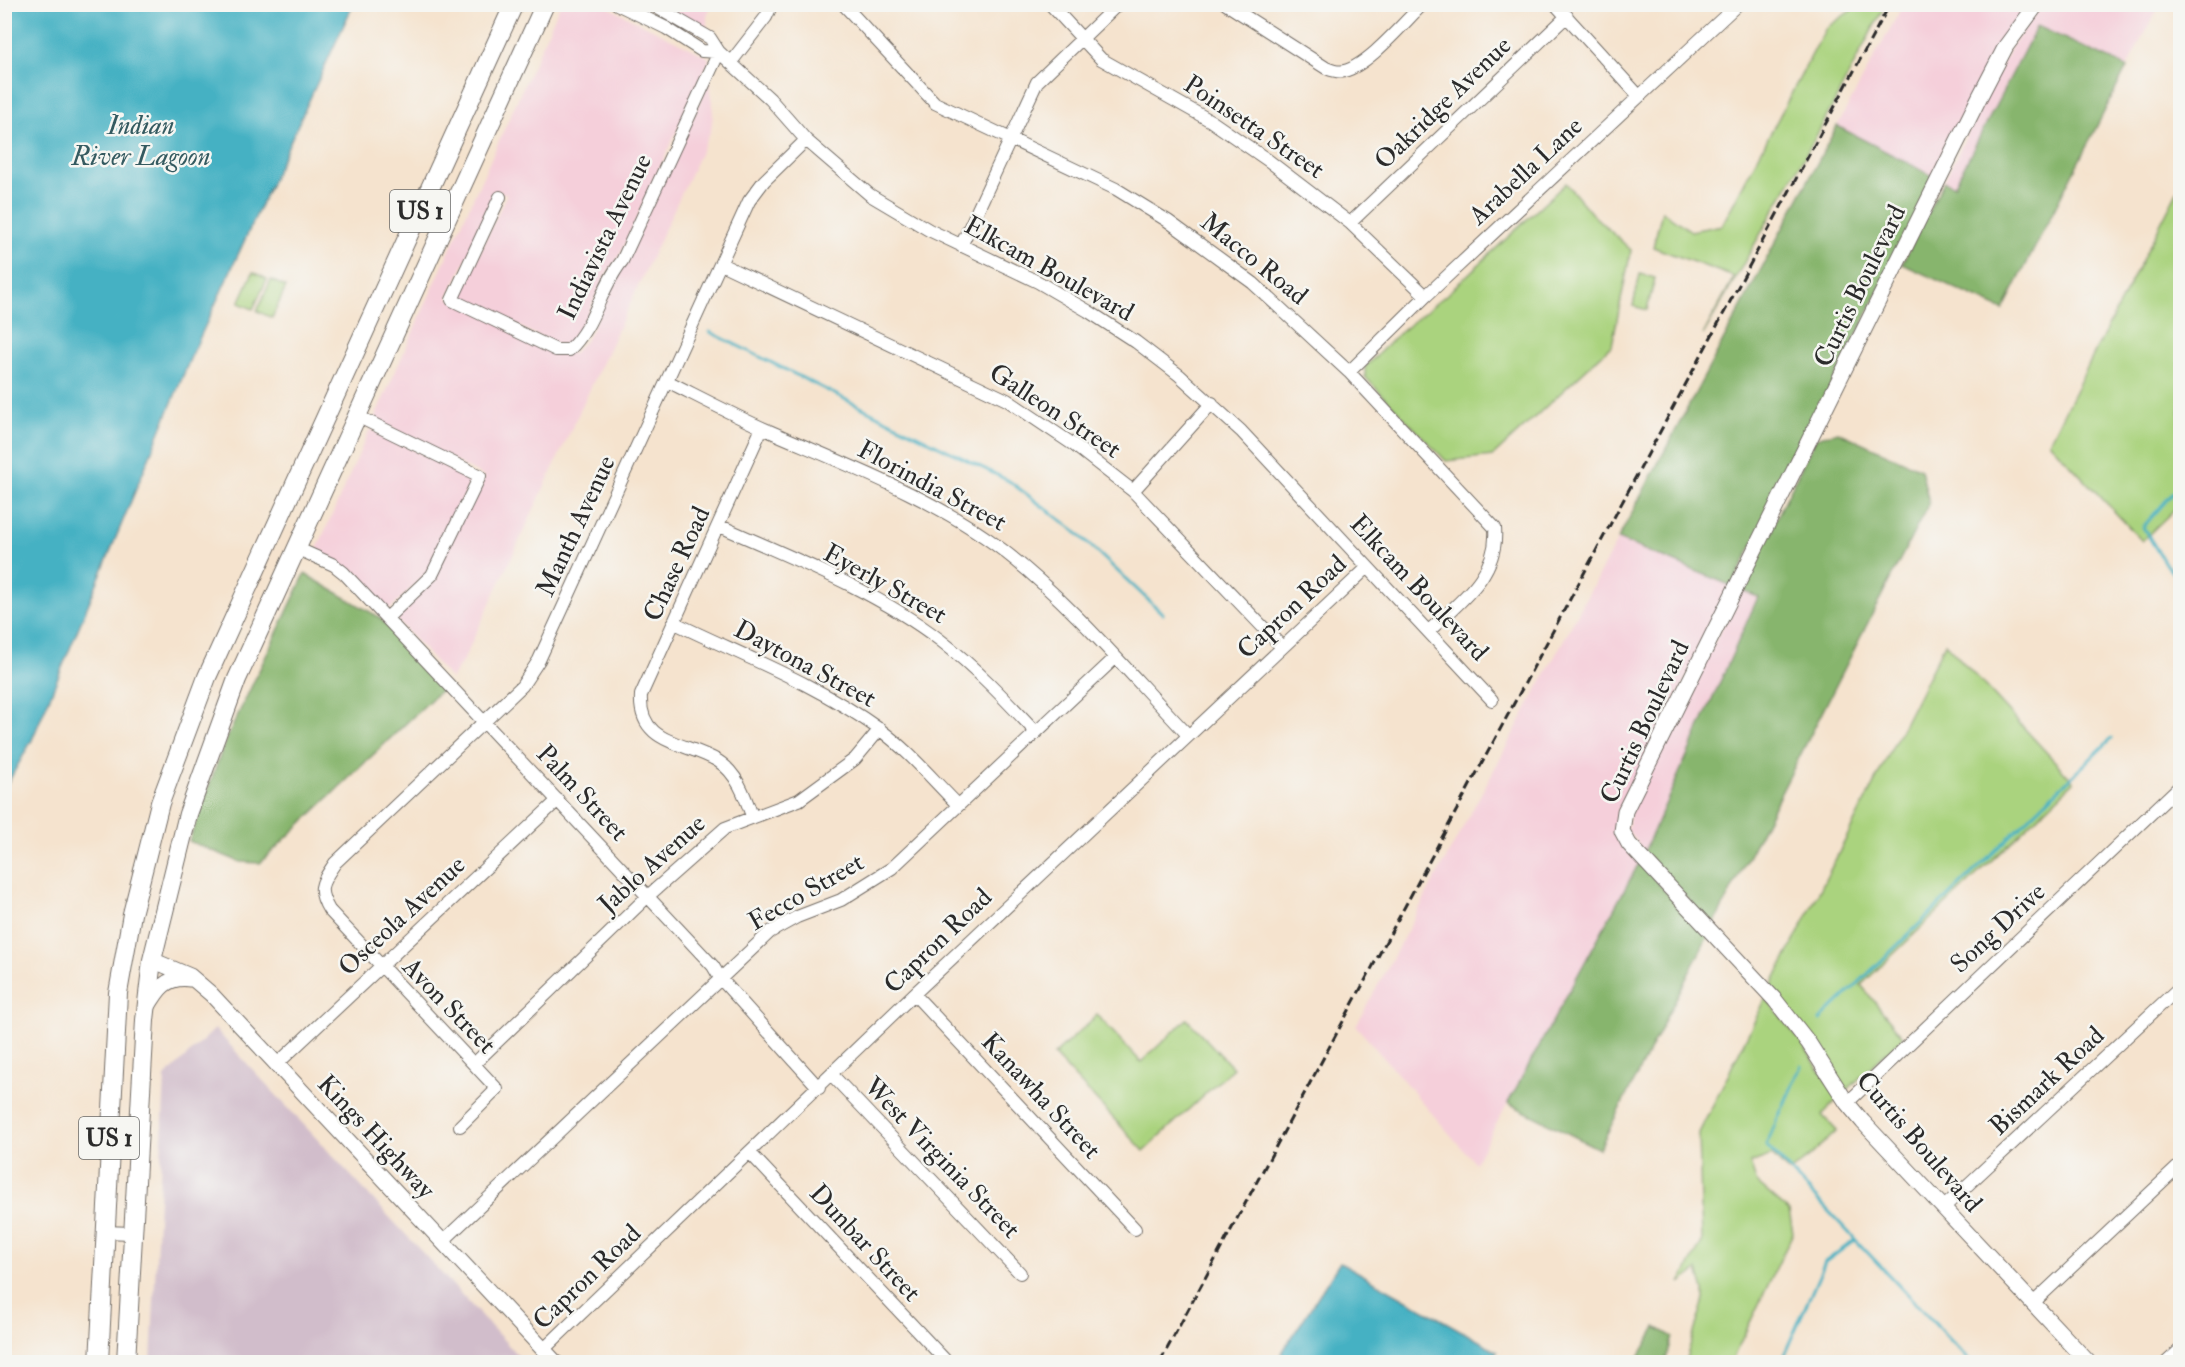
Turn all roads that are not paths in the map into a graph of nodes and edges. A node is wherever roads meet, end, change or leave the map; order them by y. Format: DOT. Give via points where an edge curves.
graph roads {
  1 [pos="514,4"];
  2 [pos="545,4"];
  3 [pos="617,4"];
  4 [pos="651,4"];
  5 [pos="772,4"];
  6 [pos="843,4"];
  7 [pos="1050,4"];
  8 [pos="1118,4"];
  9 [pos="1226,4"];
  10 [pos="1423,4"];
  11 [pos="1555,4"];
  12 [pos="2037,4"];
  13 [pos="1734,6"];
  14 [pos="1567,16"];
  15 [pos="1082,38"];
  16 [pos="719,52"];
  17 [pos="731,62"];
  18 [pos="1639,96"];
  19 [pos="1011,137"];
  20 [pos="806,140"];
  21 [pos="500,197"];
  22 [pos="1350,223"];
  23 [pos="962,246"];
  24 [pos="722,264"];
  25 [pos="1426,296"];
  26 [pos="1349,372"];
  27 [pos="667,381"];
  28 [pos="1212,403"];
  29 [pos="357,416"];
  30 [pos="762,428"];
  31 [pos="1133,490"];
  32 [pos="720,526"];
  33 [pos="296,548"];
  34 [pos="1368,567"];
  35 [pos="387,618"];
  36 [pos="675,623"];
  37 [pos="1429,631"];
  38 [pos="1282,647"];
  39 [pos="1115,658"];
  40 [pos="1492,700"];
  41 [pos="485,722"];
  42 [pos="880,729"];
  43 [pos="1036,732"];
  44 [pos="1188,735"];
  45 [pos="2181,786"];
  46 [pos="558,800"];
  47 [pos="958,805"];
  48 [pos="752,816"];
  49 [pos="321,884"];
  50 [pos="648,896"];
  51 [pos="132,914"];
  52 [pos="152,960"];
  53 [pos="381,967"];
  54 [pos="720,978"];
  55 [pos="194,979"];
  56 [pos="2181,987"];
  57 [pos="118,993"];
  58 [pos="914,994"];
  59 [pos="146,1011"];
  60 [pos="474,1064"];
  61 [pos="276,1065"];
  62 [pos="832,1075"];
  63 [pos="819,1088"];
  64 [pos="1847,1103"];
  65 [pos="460,1126"];
  66 [pos="751,1154"];
  67 [pos="2181,1165"];
  68 [pos="1943,1208"];
  69 [pos="1135,1229"];
  70 [pos="104,1232"];
  71 [pos="132,1233"];
  72 [pos="442,1242"];
  73 [pos="1020,1273"];
  74 [pos="2032,1304"];
  75 [pos="543,1350"];
  76 [pos="2181,1350"];
  77 [pos="99,1362"];
  78 [pos="126,1362"];
  79 [pos="555,1362"];
  80 [pos="947,1362"];
  81 [pos="2088,1362"];
  82 [pos="2167,1362"];
  1 -- 51 [label="main road, US 1" via="191,715 160,803"];
  2 -- 29 [label="main road, US 1"];
  3 -- 16 [label="street, Elkcam Boulevard" via="702,51"];
  4 -- 16 [label="street, Elkcam Boulevard" via="710,38"];
  5 -- 17 [label="street"];
  6 -- 19 [label="street, Macco Road" via="935,103"];
  7 -- 15 [label="street, Poinsetta Street"];
  8 -- 15 [label="street"];
  9 -- 10 [label="street" via="1326,68 1344,71 1363,60"];
  11 -- 14 [label="street"];
  12 -- 64 [label="street, Curtis Boulevard" via="2006,46 1625,811 1622,831 1629,844 1775,1000"];
  13 -- 18 [label="street, Arabella Lane"];
  14 -- 18 [label="street"];
  14 -- 22 [label="street, Oakridge Avenue"];
  15 -- 19 [label="street" via="1037,82"];
  15 -- 22 [label="street, Poinsetta Street" via="1101,59 1211,121"];
  16 -- 17 [label="street, Elkcam Boulevard"];
  16 -- 21 [label="street, Indiavista Avenue" via="622,261 611,275 582,338 569,350 556,350 452,300"];
  17 -- 20 [label="street, Elkcam Boulevard"];
  18 -- 25 [label="street, Arabella Lane"];
  19 -- 23 [label="street"];
  19 -- 26 [label="street, Macco Road" via="1116,189 1210,249 1278,304"];
  20 -- 23 [label="street, Elkcam Boulevard" via="870,195"];
  20 -- 24 [label="street, Manth Avenue" via="764,181 750,201"];
  22 -- 25 [label="street, Poinsetta Street"];
  23 -- 28 [label="street, Elkcam Boulevard" via="1088,311 1136,342"];
  24 -- 27 [label="street, Manth Avenue"];
  24 -- 31 [label="street, Galleon Street" via="1007,400"];
  25 -- 26 [label="street, Arabella Lane"];
  26 -- 37 [label="street, Macco Road" via="1495,528 1494,552 1477,586"];
  27 -- 30 [label="street, Florindia Street"];
  27 -- 41 [label="street, Manth Avenue" via="539,660 522,686"];
  28 -- 31 [label="street"];
  28 -- 34 [label="street, Elkcam Boulevard"];
  29 -- 33 [label="main road, US 1"];
  29 -- 35 [label="street" via="480,476 432,575"];
  30 -- 32 [label="street, Chase Road"];
  30 -- 39 [label="street, Florindia Street" via="940,510 1004,551"];
  31 -- 38 [label="street, Galleon Street"];
  32 -- 36 [label="street, Chase Road"];
  32 -- 43 [label="street, Eyerly Street" via="894,609 975,670"];
  33 -- 35 [label="street, Palm Street" via="334,565"];
  33 -- 52 [label="main road, US 1" via="201,771"];
  34 -- 37 [label="street, Elkcam Boulevard"];
  34 -- 38 [label="street, Capron Road"];
  35 -- 41 [label="street, Palm Street"];
  36 -- 42 [label="street, Daytona Street" via="833,699"];
  36 -- 48 [label="street, Chase Road" via="641,694 643,721 652,730 718,761 733,774"];
  37 -- 40 [label="street, Elkcam Boulevard"];
  38 -- 44 [label="street, Capron Road"];
  39 -- 43 [label="street, Fecco Street"];
  39 -- 44 [label="street, Florindia Street"];
  41 -- 46 [label="street, Palm Street"];
  41 -- 49 [label="street, Manth Avenue" via="335,863"];
  42 -- 47 [label="street, Daytona Street"];
  42 -- 48 [label="street, Jablo Avenue" via="855,759 799,800"];
  43 -- 47 [label="street, Fecco Street"];
  44 -- 58 [label="street, Capron Road"];
  45 -- 64 [label="street, Song Drive"];
  46 -- 50 [label="street, Palm Street"];
  46 -- 53 [label="street, Osceola Avenue"];
  47 -- 54 [label="street, Fecco Street" via="892,868 841,900 770,932"];
  48 -- 50 [label="street, Jablo Avenue" via="725,828"];
  49 -- 53 [label="street, Avon Street" via="321,898 329,910"];
  50 -- 54 [label="street, Palm Street"];
  50 -- 60 [label="street, Jablo Avenue"];
  51 -- 52 [label="main road" via="143,951"];
  51 -- 57 [label="main road, US 1"];
  52 -- 55 [label="street, Kings Highway"];
  52 -- 57 [label="main road" via="134,973"];
  52 -- 59 [label="main road, US 1"];
  53 -- 60 [label="street, Avon Street"];
  53 -- 61 [label="street, Osceola Avenue"];
  54 -- 63 [label="street, Palm Street"];
  54 -- 72 [label="street, Fecco Street"];
  55 -- 59 [label="street" via="165,982"];
  55 -- 61 [label="street, Kings Highway"];
  56 -- 68 [label="street, Bismark Road"];
  57 -- 70 [label="main road, US 1"];
  58 -- 62 [label="street, Capron Road"];
  58 -- 69 [label="street, Kanawha Street"];
  59 -- 71 [label="main road, US 1"];
  60 -- 65 [label="street, Avon Street" via="497,1089"];
  61 -- 72 [label="street, Kings Highway"];
  62 -- 63 [label="street, Capron Road"];
  62 -- 73 [label="street, West Virginia Street"];
  63 -- 66 [label="street, Capron Road"];
  64 -- 68 [label="street, Curtis Boulevard"];
  66 -- 75 [label="street, Capron Road"];
  66 -- 80 [label="street, Dunbar Street"];
  67 -- 74 [label="street"];
  68 -- 74 [label="street, Curtis Boulevard"];
  70 -- 71 [label="street"];
  70 -- 77 [label="main road, US 1"];
  71 -- 78 [label="main road, US 1"];
  72 -- 75 [label="street, Kings Highway"];
  74 -- 81 [label="street, Curtis Boulevard"];
  75 -- 79 [label="street, Kings Highway"];
  76 -- 82 [label="street"];
}
